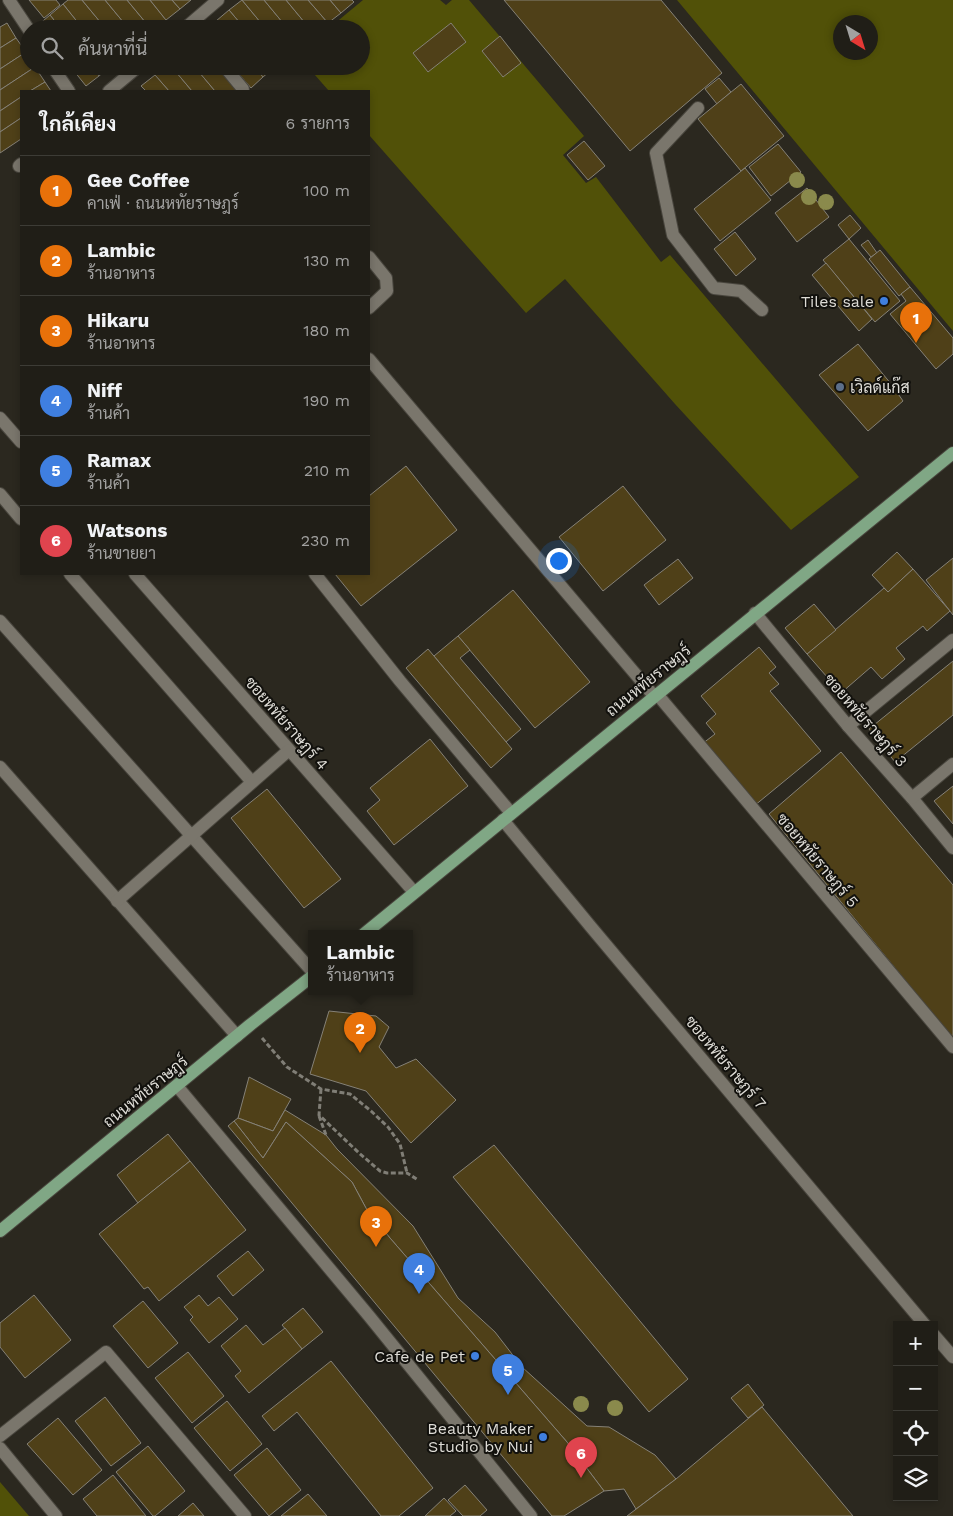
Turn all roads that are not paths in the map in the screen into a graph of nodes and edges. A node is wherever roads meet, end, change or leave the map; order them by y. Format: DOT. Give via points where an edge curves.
graph roads {
  1 [pos="9,0"];
  2 [pos="218,0"];
  3 [pos="22,20"];
  4 [pos="196,20"];
  5 [pos="58,75"];
  6 [pos="128,75"];
  7 [pos="231,75"];
  8 [pos="243,89"];
  9 [pos="68,90"];
  10 [pos="110,90"];
  11 [pos="698,108"];
  12 [pos="370,258"];
  13 [pos="370,307"];
  14 [pos="762,310"];
  15 [pos="370,360"];
  16 [pos="0,418"];
  17 [pos="20,441"];
  18 [pos="953,453"];
  19 [pos="0,494"];
  20 [pos="20,517"];
  21 [pos="71,575"];
  22 [pos="137,575"];
  23 [pos="316,575"];
  24 [pos="755,613"];
  25 [pos="0,621"];
  26 [pos="953,640"];
  27 [pos="656,695"];
  28 [pos="848,726"];
  29 [pos="289,750"];
  30 [pos="953,764"];
  31 [pos="0,767"];
  32 [pos="252,782"];
  33 [pos="912,798"];
  34 [pos="507,816"];
  35 [pos="191,836"];
  36 [pos="953,848"];
  37 [pos="414,892"];
  38 [pos="117,900"];
  39 [pos="369,930"];
  40 [pos="308,967"];
  41 [pos="308,978"];
  42 [pos="237,1036"];
  43 [pos="953,1047"];
  44 [pos="177,1086"];
  45 [pos="0,1231"];
  46 [pos="923,1321"];
  47 [pos="938,1340"];
  48 [pos="953,1358"];
  49 [pos="0,1436"];
  50 [pos="0,1448"];
  51 [pos="56,1516"];
  52 [pos="245,1516"];
  53 [pos="531,1516"];
  1 -- 3 [label="street"];
  2 -- 4 [label="street"];
  5 -- 9 [label="street"];
  6 -- 10 [label="street"];
  7 -- 8 [label="street"];
  11 -- 14 [label="street" via="656,153 672,236 714,288 741,290"];
  12 -- 13 [label="street" via="386,278 387,291"];
  15 -- 27 [label="street, ซอยหทัยราษฎร์ 5"];
  16 -- 17 [label="street"];
  18 -- 24 [label="main road, ถนนหทัยราษฎร์"];
  19 -- 20 [label="street"];
  21 -- 32 [label="street"];
  22 -- 29 [label="street, ซอยหทัยราษฎร์ 4"];
  23 -- 34 [label="street, ซอยหทัยราษฎร์ 7"];
  24 -- 27 [label="main road, ถนนหทัยราษฎร์"];
  24 -- 28 [label="street, ซอยหทัยราษฎร์ 3"];
  25 -- 35 [label="street"];
  26 -- 28 [label="street"];
  27 -- 34 [label="main road, ถนนหทัยราษฎร์"];
  27 -- 43 [label="street, ซอยหทัยราษฎร์ 5"];
  28 -- 33 [label="street, ซอยหทัยราษฎร์ 3"];
  29 -- 32 [label="street"];
  29 -- 37 [label="street, ซอยหทัยราษฎร์ 4"];
  30 -- 33 [label="street"];
  31 -- 38 [label="street"];
  32 -- 35 [label="street"];
  33 -- 36 [label="street, ซอยหทัยราษฎร์ 3"];
  34 -- 37 [label="main road, ถนนหทัยราษฎร์"];
  34 -- 46 [label="street, ซอยหทัยราษฎร์ 7" via="591,927"];
  35 -- 38 [label="street"];
  35 -- 40 [label="street"];
  37 -- 39 [label="main road, ถนนหทัยราษฎร์"];
  38 -- 42 [label="street"];
  41 -- 42 [label="main road, ถนนหทัยราษฎร์"];
  42 -- 44 [label="main road, ถนนหทัยราษฎร์"];
  44 -- 45 [label="main road, ถนนหทัยราษฎร์"];
  44 -- 53 [label="street"];
  47 -- 48 [label="street"];
  49 -- 52 [label="street" via="106,1352"];
  50 -- 51 [label="street"];
}
